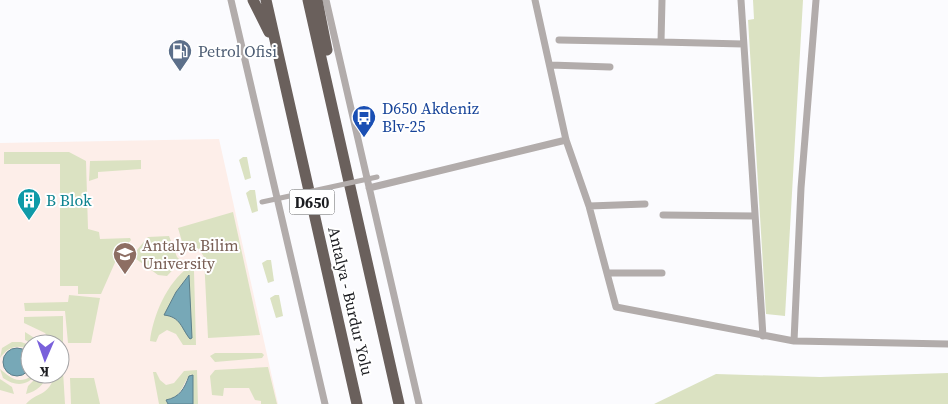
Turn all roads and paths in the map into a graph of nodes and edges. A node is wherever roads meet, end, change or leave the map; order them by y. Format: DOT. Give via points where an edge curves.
graph roads {
  1 [pos="231,0"];
  2 [pos="253,0"];
  3 [pos="266,0"];
  4 [pos="308,0"];
  5 [pos="318,0"];
  6 [pos="326,0"];
  7 [pos="535,0"];
  8 [pos="662,0"];
  9 [pos="741,0"];
  10 [pos="816,0"];
  11 [pos="559,40"];
  12 [pos="661,42"];
  13 [pos="743,44"];
  14 [pos="276,47"];
  15 [pos="550,66"];
  16 [pos="610,67"];
  17 [pos="566,140"];
  18 [pos="342,150"];
  19 [pos="377,177"];
  20 [pos="369,188"];
  21 [pos="262,202"];
  22 [pos="645,204"];
  23 [pos="590,206"];
  24 [pos="662,216"];
  25 [pos="755,216"];
  26 [pos="607,273"];
  27 [pos="662,273"];
  28 [pos="763,336"];
  29 [pos="794,341"];
  30 [pos="948,344"];
  31 [pos="325,404"];
  32 [pos="357,404"];
  33 [pos="399,404"];
  34 [pos="419,404"];
  1 -- 31 [label="street"];
  2 -- 14 [label="highway"];
  3 -- 14 [label="highway, Antalya - Burdur Yolu / D650"];
  4 -- 18 [label="highway, Antalya - Burdur Yolu / D650"];
  5 -- 18 [label="highway" via="339,109"];
  6 -- 20 [label="street"];
  7 -- 15 [label="street"];
  8 -- 12 [label="street"];
  9 -- 13 [label="street"];
  10 -- 29 [label="street" via="801,188"];
  11 -- 12 [label="street"];
  12 -- 13 [label="street"];
  13 -- 25 [label="street"];
  14 -- 32 [label="highway, Antalya - Burdur Yolu / D650"];
  15 -- 16 [label="street"];
  15 -- 17 [label="street"];
  17 -- 20 [label="street"];
  17 -- 23 [label="street"];
  18 -- 33 [label="highway, Antalya - Burdur Yolu / D650"];
  19 -- 21 [label="street, bridge"];
  20 -- 34 [label="street"];
  22 -- 23 [label="street"];
  23 -- 26 [label="street"];
  24 -- 25 [label="street"];
  25 -- 28 [label="street"];
  26 -- 27 [label="street"];
  26 -- 28 [label="street" via="616,307"];
  28 -- 29 [label="street"];
  29 -- 30 [label="street"];
}
